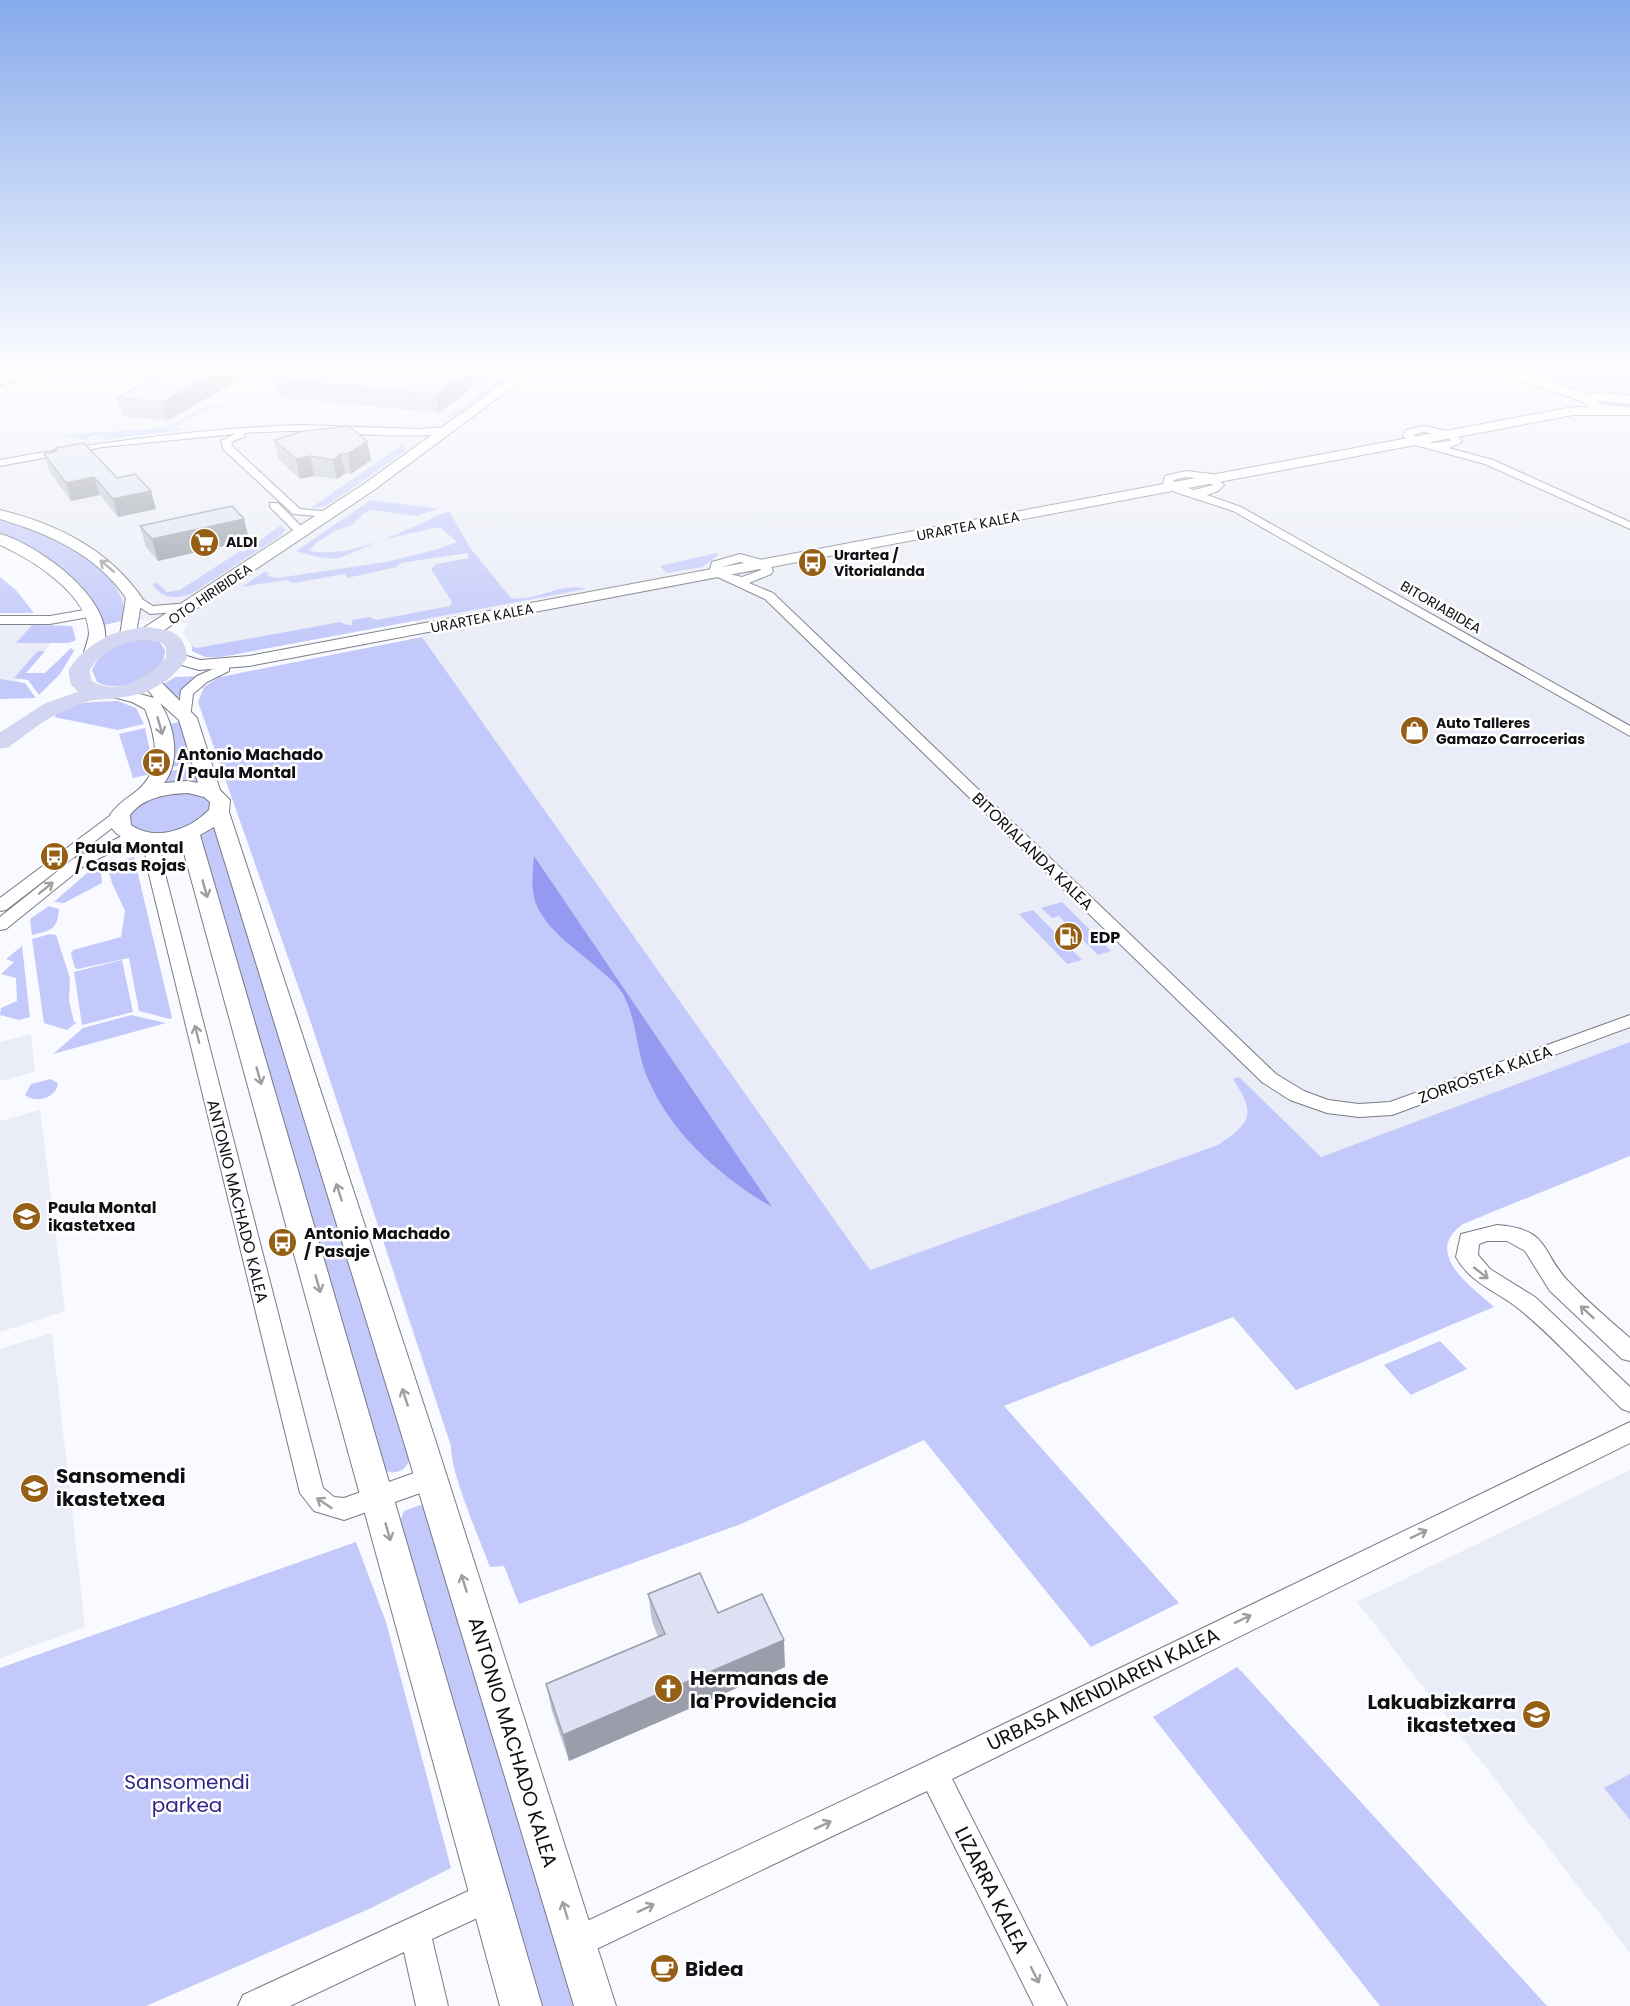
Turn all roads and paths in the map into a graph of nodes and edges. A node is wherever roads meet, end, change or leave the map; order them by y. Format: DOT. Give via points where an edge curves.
graph roads {
  1 [pos="31,459"];
  2 [pos="39,459"];
  3 [pos="227,459"];
  4 [pos="240,459"];
  5 [pos="401,459"];
  6 [pos="417,459"];
  7 [pos="1339,459"];
  8 [pos="1477,459"];
  9 [pos="1484,459"];
  10 [pos="1489,462"];
  11 [pos="0,465"];
  12 [pos="1217,482"];
  13 [pos="1179,489"];
  14 [pos="1237,508"];
  15 [pos="0,514"];
  16 [pos="328,514"];
  17 [pos="1630,526"];
  18 [pos="301,532"];
  19 [pos="0,539"];
  20 [pos="766,567"];
  21 [pos="722,576"];
  22 [pos="769,596"];
  23 [pos="134,598"];
  24 [pos="189,607"];
  25 [pos="90,613"];
  26 [pos="0,620"];
  27 [pos="139,634"];
  28 [pos="171,638"];
  29 [pos="93,652"];
  30 [pos="249,661"];
  31 [pos="224,668"];
  32 [pos="79,670"];
  33 [pos="164,672"];
  34 [pos="108,692"];
  35 [pos="185,715"];
  36 [pos="0,732"];
  37 [pos="1630,732"];
  38 [pos="0,742"];
  39 [pos="144,795"];
  40 [pos="215,802"];
  41 [pos="120,815"];
  42 [pos="175,835"];
  43 [pos="133,836"];
  44 [pos="0,906"];
  45 [pos="0,925"];
  46 [pos="1630,1021"];
  47 [pos="1337,1109"];
  48 [pos="1630,1352"];
  49 [pos="1630,1402"];
  50 [pos="1630,1432"];
  51 [pos="431,1478"];
  52 [pos="379,1498"];
  53 [pos="933,1773"];
  54 [pos="490,1896"];
  55 [pos="414,1930"];
  56 [pos="575,1942"];
  57 [pos="254,2006"];
  58 [pos="432,2006"];
  59 [pos="521,2006"];
  60 [pos="595,2006"];
  61 [pos="1052,2006"];
  1 -- 11 [label="street"];
  2 -- 11 [label="street"];
  3 -- 18 [label="street"];
  4 -- 16 [label="street" via="301,513"];
  5 -- 16 [label="street, OTO HIRIBIDEA"];
  6 -- 28 [label="street, OTO HIRIBIDEA" via="184,619 173,629"];
  7 -- 12 [label="street, URARTEA KALEA"];
  8 -- 10 [label="street"];
  9 -- 10 [label="street"];
  10 -- 17 [label="street"];
  12 -- 13 [label="street, URARTEA KALEA"];
  12 -- 14 [label="street, BITORIABIDEA"];
  13 -- 14 [label="street, BITORIABIDEA"];
  13 -- 20 [label="street, URARTEA KALEA"];
  14 -- 37 [label="street, BITORIABIDEA"];
  23 -- 15 [label="street, one-way" via="115,572 78,545 41,527"];
  16 -- 18 [label="street, OTO HIRIBIDEA"];
  18 -- 24 [label="street, OTO HIRIBIDEA"];
  19 -- 25 [label="street" via="50,566 73,586"];
  20 -- 21 [label="street, URARTEA KALEA"];
  20 -- 22 [label="street"];
  21 -- 22 [label="street, BITORIALANDA KALEA"];
  21 -- 30 [label="street, URARTEA KALEA"];
  22 -- 47 [label="street, BITORIALANDA KALEA" via="1269,1078 1285,1091"];
  23 -- 24 [label="street" via="150,610"];
  23 -- 27 [label="street"];
  24 -- 27 [label="street, OTO HIRIBIDEA"];
  25 -- 26 [label="street" via="50,620"];
  25 -- 29 [label="street" via="96,630"];
  27 -- 28 [label="main road"];
  27 -- 29 [label="main road" via="110,641"];
  28 -- 33 [label="main road" via="178,651"];
  29 -- 32 [label="main road"];
  30 -- 31 [label="street, URARTEA KALEA"];
  30 -- 33 [label="street, URARTEA KALEA" via="199,664"];
  31 -- 33 [label="street, URARTEA KALEA"];
  31 -- 35 [label="street" via="186,693"];
  32 -- 34 [label="main road" via="81,684"];
  32 -- 36 [label="main road" via="46,701"];
  33 -- 34 [label="main road"];
  33 -- 35 [label="street" via="160,695"];
  34 -- 38 [label="main road" via="52,708"];
  34 -- 39 [label="street, one-way" via="143,699 153,706 168,760"];
  35 -- 40 [label="street, ANTONIO MACHADO KALEA"];
  39 -- 40 [label="street" via="173,787 194,787"];
  39 -- 41 [label="street"];
  40 -- 42 [label="street" via="202,826"];
  51 -- 40 [label="street, ANTONIO MACHADO KALEA, one-way"];
  41 -- 43 [label="street" via="121,827"];
  41 -- 44 [label="street"];
  42 -- 43 [label="street"];
  42 -- 52 [label="street, one-way"];
  52 -- 42 [label="street, ANTONIO MACHADO KALEA, one-way" via="344,1509 330,1508 316,1498 307,1478 154,862 153,848"];
  45 -- 43 [label="street, one-way" via="79,862"];
  46 -- 47 [label="street, ZORROSTEA KALEA" via="1392,1108"];
  48 -- 49 [label="street, one-way" via="1559,1286 1540,1253 1527,1242 1496,1231 1482,1232 1469,1240 1467,1257 1474,1267 1527,1303"];
  53 -- 50 [label="street, URBASA MENDIAREN KALEA, one-way"];
  51 -- 52 [label="street, ANTONIO MACHADO KALEA"];
  56 -- 51 [label="street, ANTONIO MACHADO KALEA, one-way"];
  52 -- 54 [label="street, one-way"];
  56 -- 53 [label="street, URBASA MENDIAREN KALEA, one-way"];
  53 -- 61 [label="street, LIZARRA KALEA, one-way"];
  54 -- 55 [label="street"];
  54 -- 59 [label="street"];
  55 -- 57 [label="street"];
  55 -- 58 [label="street"];
  56 -- 60 [label="street, ANTONIO MACHADO KALEA"];
}
